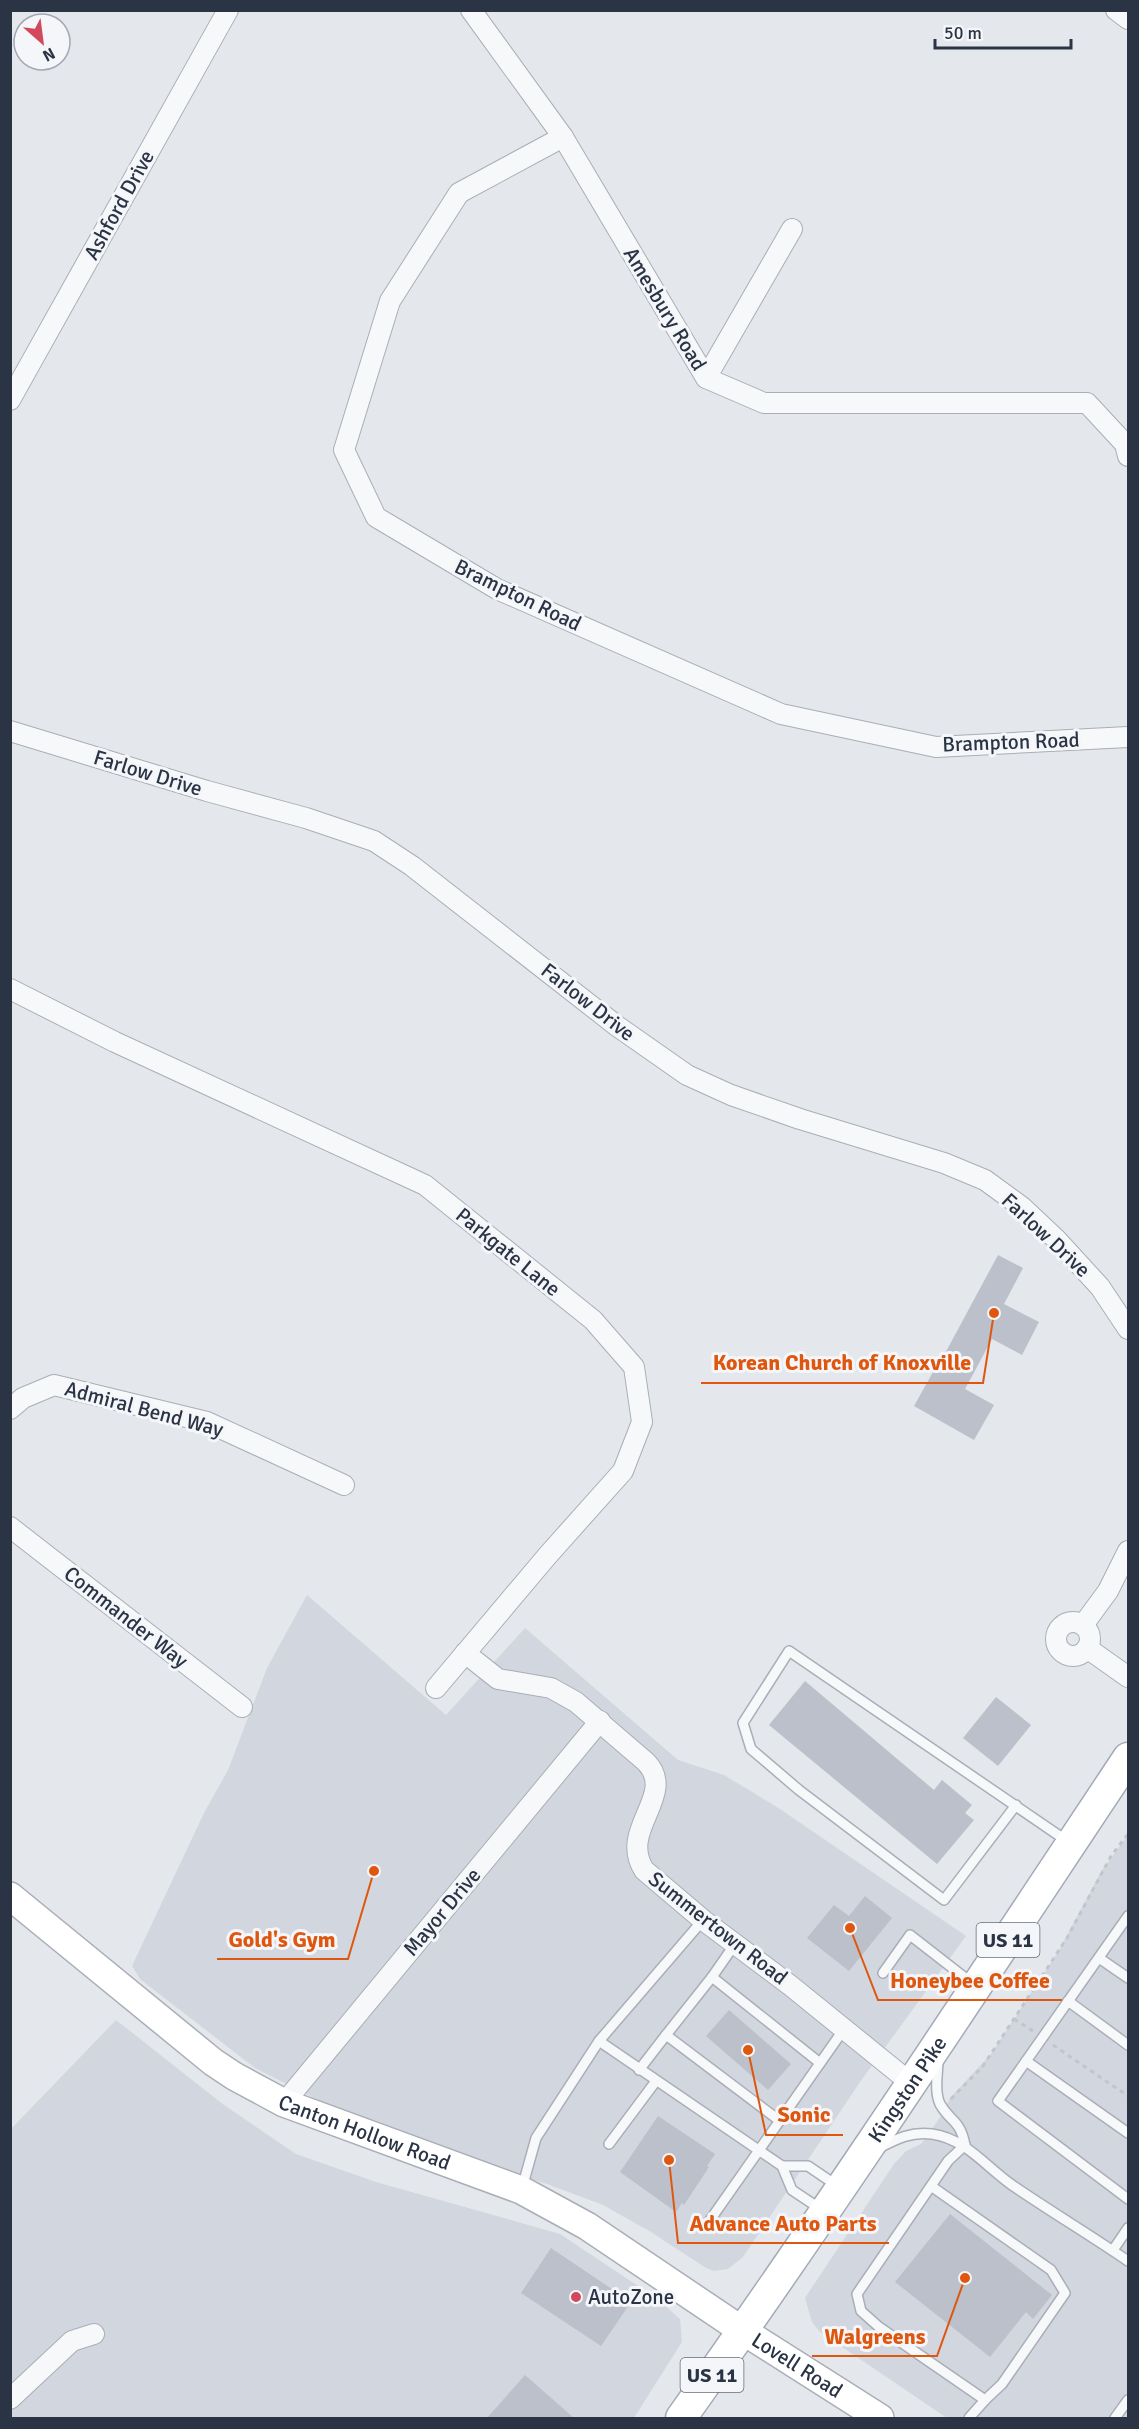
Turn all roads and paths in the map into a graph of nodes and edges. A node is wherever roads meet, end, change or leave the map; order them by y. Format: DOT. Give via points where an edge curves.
graph roads {
  1 [pos="228,10"];
  2 [pos="471,10"];
  3 [pos="1116,10"];
  4 [pos="1128,19"];
  5 [pos="563,137"];
  6 [pos="792,229"];
  7 [pos="706,378"];
  8 [pos="10,400"];
  9 [pos="1128,456"];
  10 [pos="10,731"];
  11 [pos="1128,738"];
  12 [pos="10,989"];
  13 [pos="1128,1329"];
  14 [pos="10,1409"];
  15 [pos="345,1485"];
  16 [pos="10,1527"];
  17 [pos="1128,1551"];
  18 [pos="1083,1625"];
  19 [pos="1087,1648"];
  20 [pos="465,1653"];
  21 [pos="1128,1677"];
  22 [pos="436,1688"];
  23 [pos="242,1707"];
  24 [pos="600,1721"];
  25 [pos="1128,1758"];
  26 [pos="1016,1804"];
  27 [pos="1128,1834"];
  28 [pos="1071,1844"];
  29 [pos="10,1896"];
  30 [pos="1128,1916"];
  31 [pos="704,1920"];
  32 [pos="735,1944"];
  33 [pos="1099,1958"];
  34 [pos="883,1973"];
  35 [pos="712,1977"];
  36 [pos="1128,1978"];
  37 [pos="977,1988"];
  38 [pos="1068,2001"];
  39 [pos="1014,2019"];
  40 [pos="844,2029"];
  41 [pos="666,2035"];
  42 [pos="1042,2038"];
  43 [pos="599,2041"];
  44 [pos="939,2044"];
  45 [pos="1128,2045"];
  46 [pos="1026,2061"];
  47 [pos="820,2063"];
  48 [pos="639,2070"];
  49 [pos="656,2081"];
  50 [pos="912,2084"];
  51 [pos="1128,2096"];
  52 [pos="284,2103"];
  53 [pos="943,2107"];
  54 [pos="780,2121"];
  55 [pos="1128,2133"];
  56 [pos="609,2145"];
  57 [pos="964,2145"];
  58 [pos="759,2151"];
  59 [pos="864,2156"];
  60 [pos="782,2166"];
  61 [pos="932,2186"];
  62 [pos="521,2190"];
  63 [pos="1128,2199"];
  64 [pos="833,2200"];
  65 [pos="708,2223"];
  66 [pos="1128,2228"];
  67 [pos="1113,2250"];
  68 [pos="1128,2261"];
  69 [pos="743,2331"];
  70 [pos="94,2334"];
  71 [pos="10,2399"];
  72 [pos="985,2400"];
  73 [pos="1128,2400"];
  74 [pos="681,2418"];
  75 [pos="880,2418"];
  76 [pos="969,2418"];
  77 [pos="1115,2418"];
  1 -- 8 [label="street, Ashford Drive"];
  2 -- 5 [label="street, Amesbury Road"];
  3 -- 4 [label="street"];
  5 -- 7 [label="street, Amesbury Road"];
  5 -- 11 [label="street, Brampton Road" via="459,193 390,300 344,450 376,517 497,589 781,714 936,747"];
  6 -- 7 [label="street"];
  7 -- 9 [label="street, Amesbury Road" via="764,403 1087,403 1125,444"];
  10 -- 13 [label="street, Farlow Drive" via="374,841 687,1075 731,1095 944,1163 985,1180 1056,1239 1100,1287"];
  12 -- 20 [label="street, Parkgate Lane" via="115,1042 425,1185 592,1320 634,1367 642,1422 623,1471"];
  14 -- 15 [label="street, Admiral Bend Way" via="23,1398 54,1385 207,1422"];
  16 -- 23 [label="street, Commander Way"];
  17 -- 18 [label="street" via="1108,1591"];
  18 -- 19 [label="street" via="1090,1637"];
  18 -- 19 [label="street" via="1064,1625 1058,1633 1058,1644 1068,1654 1079,1654"];
  19 -- 21 [label="street"];
  20 -- 22 [label="street, Parkgate Lane"];
  20 -- 24 [label="street, Summertown Road" via="498,1679 551,1688"];
  24 -- 31 [label="street, Summertown Road" via="655,1770 657,1785 636,1840 639,1862"];
  24 -- 52 [label="street, Mayor Drive"];
  25 -- 28 [label="main road, Kingston Pike / US 11"];
  26 -- 26 [label="lane" via="789,1651 743,1724 751,1749 944,1900"];
  26 -- 28 [label="lane"];
  27 -- 39 [label="path"];
  28 -- 37 [label="main road, Kingston Pike / US 11"];
  29 -- 52 [label="street, Canton Hollow Road" via="213,2062"];
  30 -- 33 [label="lane"];
  31 -- 32 [label="street, Summertown Road"];
  31 -- 43 [label="lane"];
  32 -- 35 [label="lane"];
  32 -- 40 [label="street, Summertown Road"];
  33 -- 36 [label="lane"];
  33 -- 38 [label="lane"];
  34 -- 37 [label="lane" via="910,1935"];
  35 -- 41 [label="lane"];
  35 -- 47 [label="lane"];
  37 -- 44 [label="main road, Kingston Pike / US 11"];
  38 -- 42 [label="lane"];
  38 -- 45 [label="lane"];
  39 -- 42 [label="path"];
  39 -- 53 [label="path" via="983,2066"];
  40 -- 47 [label="lane"];
  40 -- 50 [label="street, Summertown Road"];
  41 -- 48 [label="lane"];
  41 -- 54 [label="lane"];
  42 -- 46 [label="lane"];
  42 -- 51 [label="path"];
  43 -- 48 [label="lane"];
  43 -- 62 [label="lane" via="536,2139"];
  44 -- 50 [label="main road, Kingston Pike / US 11"];
  44 -- 53 [label="lane" via="937,2094"];
  46 -- 55 [label="lane"];
  46 -- 63 [label="lane" via="998,2101"];
  47 -- 54 [label="lane"];
  48 -- 49 [label="lane"];
  49 -- 56 [label="lane"];
  49 -- 58 [label="lane"];
  50 -- 59 [label="main road, Kingston Pike / US 11"];
  52 -- 62 [label="street, Canton Hollow Road"];
  53 -- 57 [label="lane" via="962,2129"];
  54 -- 58 [label="lane"];
  57 -- 59 [label="lane" via="934,2134 915,2134 898,2138"];
  57 -- 61 [label="lane"];
  57 -- 67 [label="lane" via="1010,2184"];
  58 -- 60 [label="lane"];
  58 -- 65 [label="lane"];
  59 -- 64 [label="main road, Kingston Pike / US 11"];
  60 -- 64 [label="lane" via="808,2166"];
  60 -- 64 [label="lane" via="792,2190"];
  61 -- 72 [label="lane" via="858,2294 861,2311"];
  61 -- 72 [label="lane" via="1051,2270 1065,2293 1002,2384"];
  62 -- 69 [label="street, Canton Hollow Road" via="587,2226"];
  64 -- 69 [label="main road, Kingston Pike / US 11"];
  66 -- 67 [label="lane"];
  67 -- 68 [label="lane"];
  69 -- 74 [label="main road, Kingston Pike / US 11"];
  69 -- 75 [label="street, Lovell Road"];
  70 -- 71 [label="street" via="72,2341"];
  72 -- 76 [label="lane"];
  73 -- 77 [label="lane"];
}
